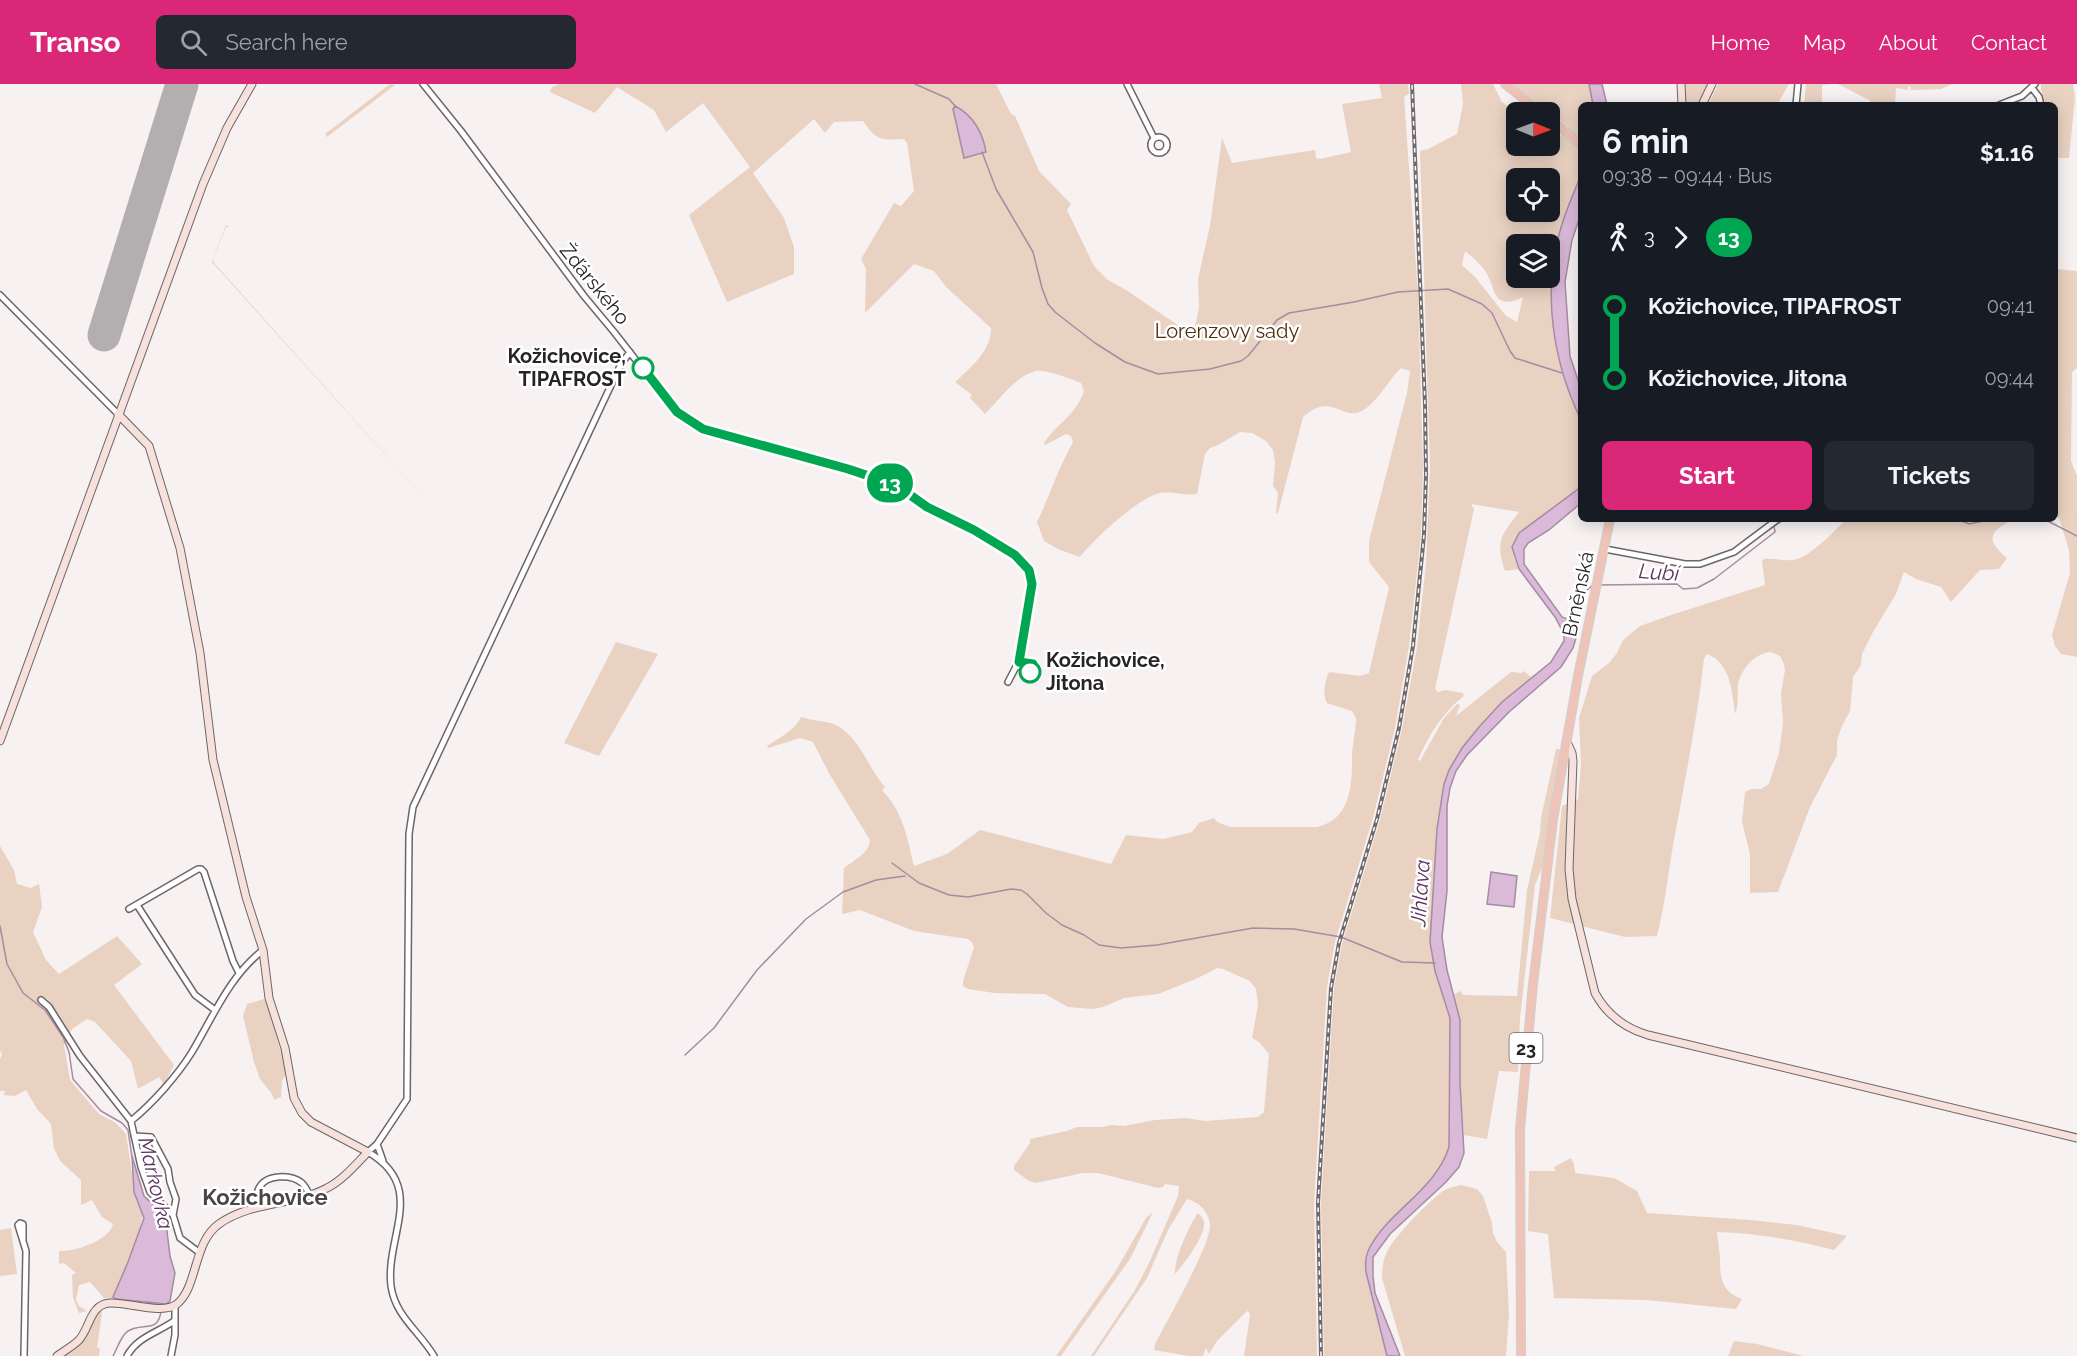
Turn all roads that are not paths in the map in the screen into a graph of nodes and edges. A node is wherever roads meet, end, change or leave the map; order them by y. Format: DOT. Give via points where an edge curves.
graph roads {
  1 [pos="252,84"];
  2 [pos="423,84"];
  3 [pos="1127,84"];
  4 [pos="1504,84"];
  5 [pos="1681,84"];
  6 [pos="1712,84"];
  7 [pos="1798,84"];
  8 [pos="2034,86"];
  9 [pos="1528,102"];
  10 [pos="1682,102"];
  11 [pos="1703,102"];
  12 [pos="1796,102"];
  13 [pos="2007,102"];
  14 [pos="2040,102"];
  15 [pos="1560,127"];
  16 [pos="1154,138"];
  17 [pos="1578,142"];
  18 [pos="0,295"];
  19 [pos="630,352"];
  20 [pos="118,414"];
  21 [pos="1610,522"];
  22 [pos="1774,522"];
  23 [pos="1605,549"];
  24 [pos="1008,682"];
  25 [pos="0,741"];
  26 [pos="1567,742"];
  27 [pos="137,905"];
  28 [pos="129,909"];
  29 [pos="263,950"];
  30 [pos="239,973"];
  31 [pos="41,1000"];
  32 [pos="215,1010"];
  33 [pos="131,1121"];
  34 [pos="134,1136"];
  35 [pos="2077,1138"];
  36 [pos="377,1143"];
  37 [pos="368,1152"];
  38 [pos="383,1161"];
  39 [pos="310,1196"];
  40 [pos="257,1207"];
  41 [pos="173,1215"];
  42 [pos="23,1240"];
  43 [pos="200,1253"];
  44 [pos="175,1306"];
  45 [pos="174,1321"];
  46 [pos="24,1356"];
  47 [pos="57,1356"];
  48 [pos="127,1356"];
  49 [pos="171,1356"];
  50 [pos="434,1356"];
  51 [pos="1521,1356"];
  1 -- 20 [label="street" via="233,114 212,161"];
  2 -- 19 [label="street, Žďárského"];
  3 -- 16 [label="street"];
  4 -- 9 [label="main road"];
  5 -- 10 [label="street"];
  6 -- 11 [label="street"];
  7 -- 12 [label="street"];
  8 -- 13 [label="street"];
  8 -- 14 [label="street"];
  15 -- 17 [label="main road"];
  18 -- 20 [label="street"];
  19 -- 24 [label="street, Žďárského" via="677,412 693,424 896,485 927,507 1015,555 1029,570 1032,584 1019,662"];
  19 -- 36 [label="street" via="413,807 409,834 407,1099"];
  20 -- 25 [label="street"];
  20 -- 29 [label="street" via="149,446 180,548 200,653 213,760"];
  21 -- 23 [label="main road, Brněnská"];
  22 -- 23 [label="street" via="1734,552 1700,564"];
  23 -- 26 [label="main road, Brněnská / 23"];
  26 -- 35 [label="street" via="1573,757 1569,869 1572,899 1595,993 1617,1021 1648,1035"];
  26 -- 51 [label="main road, 23" via="1546,874 1521,1096"];
  27 -- 28 [label="street"];
  27 -- 30 [label="street" via="201,869"];
  27 -- 32 [label="street" via="195,995"];
  29 -- 30 [label="street"];
  29 -- 37 [label="street" via="269,998 285,1048 294,1098 311,1122"];
  30 -- 32 [label="street"];
  31 -- 33 [label="street"];
  32 -- 33 [label="street" via="190,1054 156,1098"];
  33 -- 34 [label="street"];
  34 -- 41 [label="street" via="150,1192"];
  34 -- 41 [label="street" via="151,1137 166,1162 176,1199"];
  36 -- 37 [label="street"];
  36 -- 38 [label="street"];
  37 -- 38 [label="street"];
  37 -- 39 [label="street" via="338,1182"];
  38 -- 50 [label="street" via="400,1193 391,1285 396,1306"];
  39 -- 40 [label="street"];
  39 -- 40 [label="street" via="302,1183 275,1177 267,1179 258,1190"];
  40 -- 43 [label="street" via="218,1225 207,1236"];
  41 -- 43 [label="street" via="180,1238"];
  42 -- 46 [label="street" via="27,1257"];
  43 -- 44 [label="street" via="184,1295"];
  44 -- 45 [label="street"];
  44 -- 47 [label="street" via="100,1306 78,1341"];
  45 -- 48 [label="street" via="142,1338"];
  45 -- 49 [label="street"];
}
